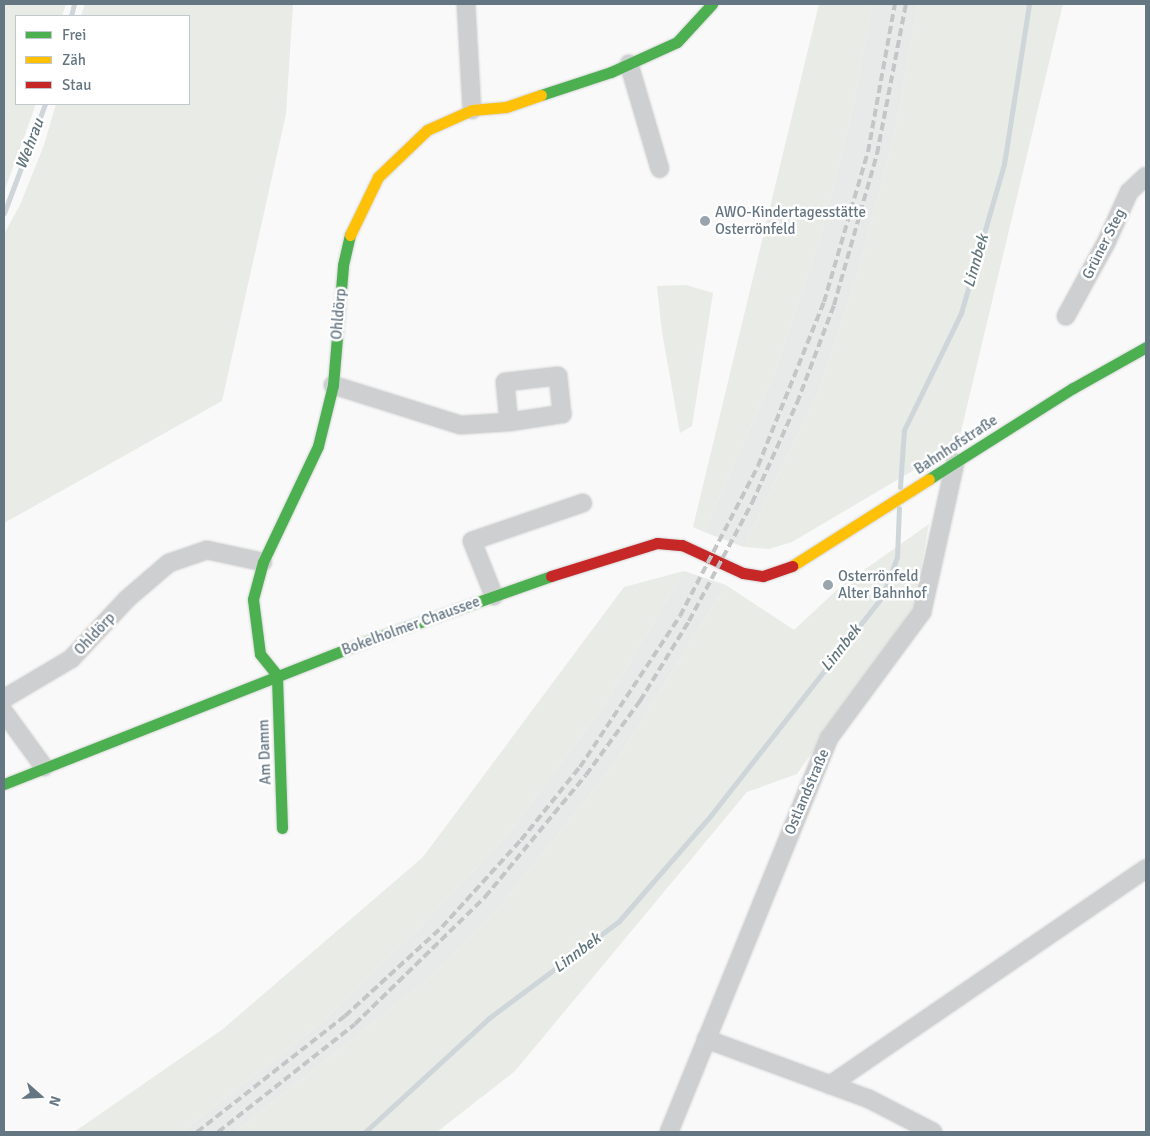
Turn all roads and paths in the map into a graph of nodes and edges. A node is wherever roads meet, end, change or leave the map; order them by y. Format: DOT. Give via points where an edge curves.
graph roads {
  1 [pos="466,4"];
  2 [pos="712,4"];
  3 [pos="629,64"];
  4 [pos="472,110"];
  5 [pos="660,169"];
  6 [pos="1146,176"];
  7 [pos="1066,316"];
  8 [pos="1146,346"];
  9 [pos="332,385"];
  10 [pos="509,422"];
  11 [pos="955,463"];
  12 [pos="583,503"];
  13 [pos="264,562"];
  14 [pos="784,571"];
  15 [pos="494,596"];
  16 [pos="277,675"];
  17 [pos="4,704"];
  18 [pos="44,767"];
  19 [pos="4,784"];
  20 [pos="282,828"];
  21 [pos="1146,869"];
  22 [pos="706,1039"];
  23 [pos="830,1085"];
  24 [pos="669,1132"];
  25 [pos="933,1132"];
  1 -- 4 [label="street"];
  2 -- 3 [label="main road, Ohldörp" via="677,42"];
  3 -- 4 [label="main road, Ohldörp" via="506,107"];
  3 -- 5 [label="street"];
  4 -- 9 [label="main road, Ohldörp" via="427,130 378,177 351,232 343,265"];
  6 -- 7 [label="street, Grüner Steg" via="1129,192 1106,243"];
  8 -- 11 [label="main road, Bahnhofstraße"];
  9 -- 10 [label="street" via="462,424"];
  9 -- 13 [label="main road, Ohldörp" via="318,446"];
  11 -- 14 [label="main road, Bahnhofstraße"];
  11 -- 22 [label="street, Ostlandstraße" via="922,612 829,738"];
  12 -- 15 [label="street" via="472,541"];
  13 -- 16 [label="main road, Ohldörp" via="253,599 260,654"];
  13 -- 17 [label="street, Ohldörp" via="234,553 207,550 169,563 127,599 71,659"];
  14 -- 15 [label="main road, Bokelholmer Chaussee" via="763,576 742,573 682,545 657,543"];
  15 -- 16 [label="main road, Bokelholmer Chaussee"];
  16 -- 18 [label="main road, Bokelholmer Chaussee"];
  16 -- 20 [label="main road, Am Damm"];
  17 -- 18 [label="street"];
  18 -- 19 [label="main road, Bokelholmer Chaussee"];
  21 -- 23 [label="street"];
  22 -- 23 [label="street"];
  22 -- 24 [label="street, Ostlandstraße"];
  23 -- 25 [label="street" via="869,1099"];
}
